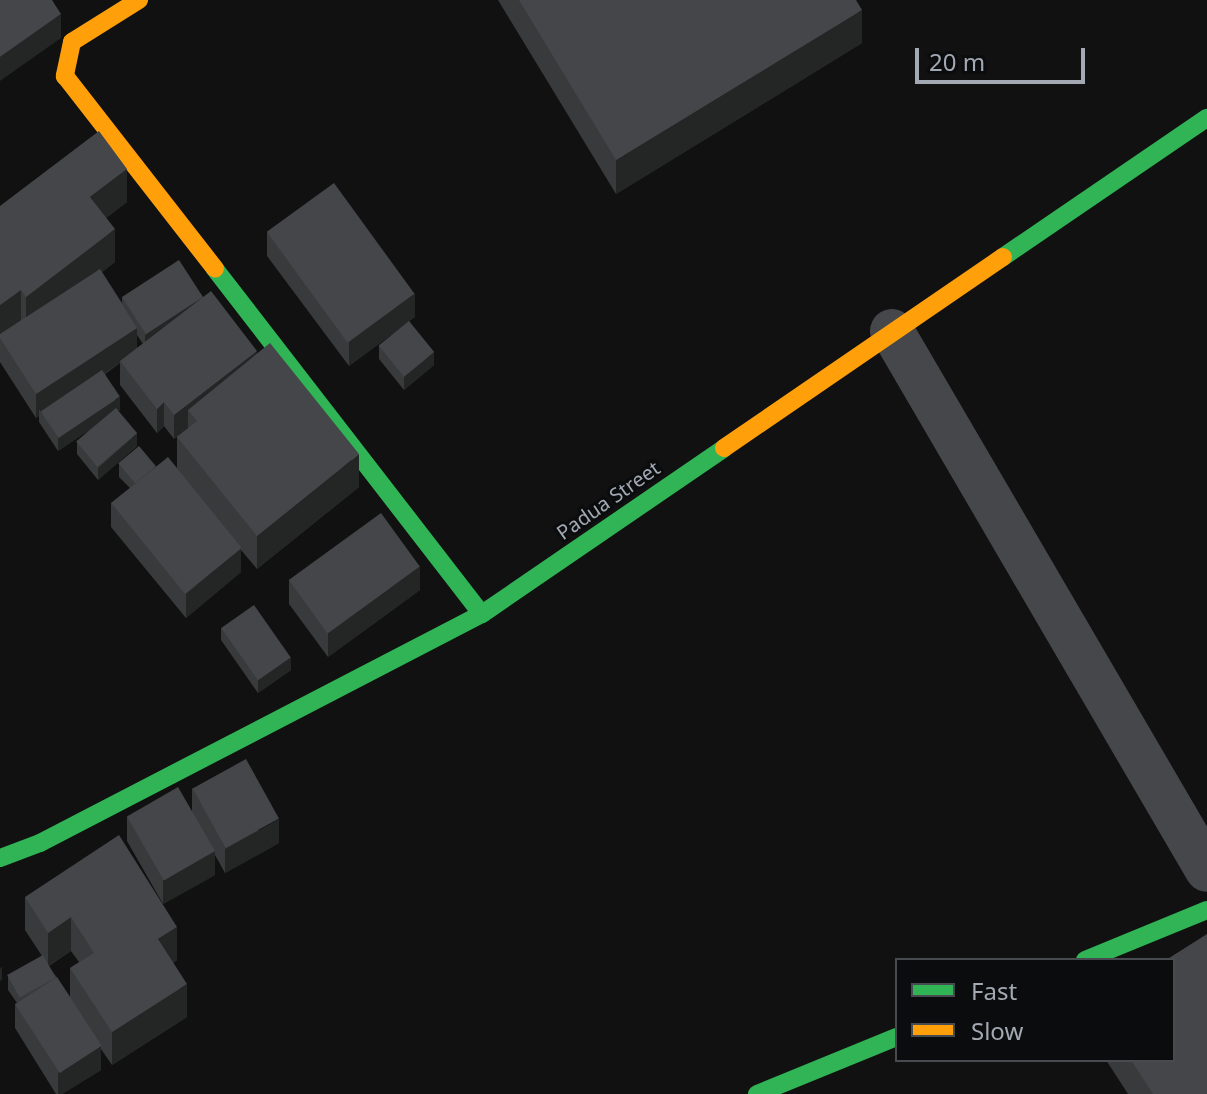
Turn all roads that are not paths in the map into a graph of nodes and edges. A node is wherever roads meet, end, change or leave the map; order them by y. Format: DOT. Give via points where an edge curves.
graph roads {
  1 [pos="139,0"];
  2 [pos="1207,118"];
  3 [pos="892,331"];
  4 [pos="482,614"];
  5 [pos="0,858"];
  6 [pos="1207,870"];
  7 [pos="1207,910"];
  8 [pos="1090,958"];
  9 [pos="895,1038"];
  10 [pos="757,1094"];
  1 -- 4 [label="street" via="72,42 65,76"];
  2 -- 3 [label="street, Padua Street"];
  3 -- 4 [label="street, Padua Street"];
  3 -- 6 [label="street"];
  4 -- 5 [label="street, Padua Street" via="40,843"];
  7 -- 8 [label="street"];
  9 -- 10 [label="street"];
}
